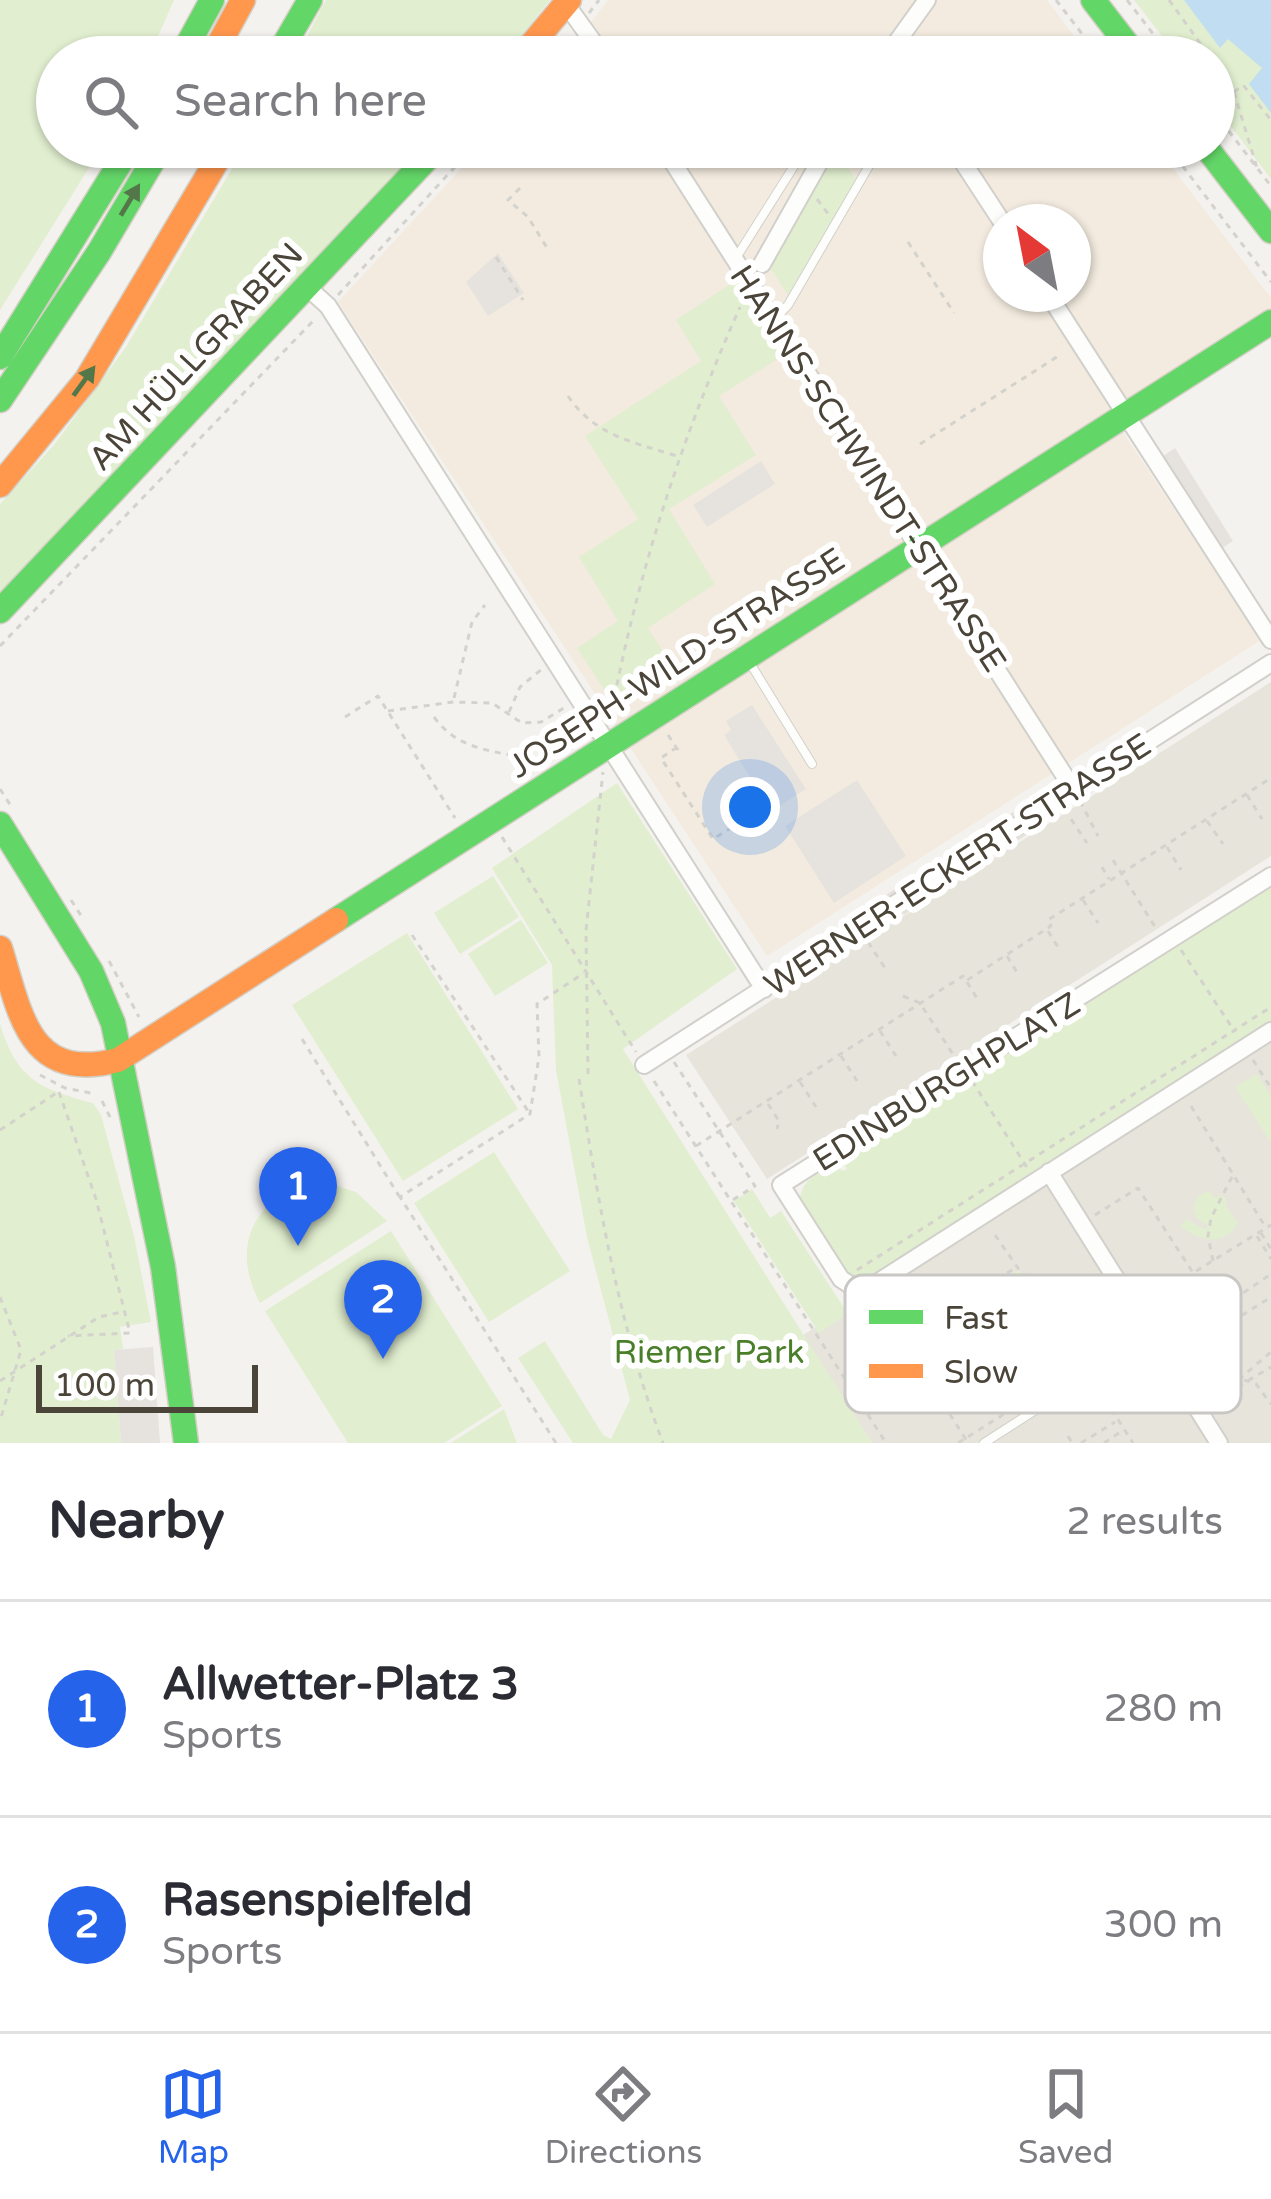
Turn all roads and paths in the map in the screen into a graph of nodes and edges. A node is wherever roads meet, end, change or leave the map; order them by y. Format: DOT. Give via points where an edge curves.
graph roads {
  1 [pos="190,0"];
  2 [pos="212,0"];
  3 [pos="243,0"];
  4 [pos="310,0"];
  5 [pos="927,0"];
  6 [pos="1056,0"];
  7 [pos="1093,0"];
  8 [pos="1126,0"];
  9 [pos="1169,0"];
  10 [pos="568,1"];
  11 [pos="174,36"];
  12 [pos="192,36"];
  13 [pos="223,36"];
  14 [pos="289,36"];
  15 [pos="539,36"];
  16 [pos="590,36"];
  17 [pos="903,36"];
  18 [pos="1084,36"];
  19 [pos="1121,36"];
  20 [pos="1154,36"];
  21 [pos="1195,36"];
  22 [pos="1235,91"];
  23 [pos="1235,95"];
  24 [pos="1271,121"];
  25 [pos="1235,139"];
  26 [pos="102,168"];
  27 [pos="118,168"];
  28 [pos="149,168"];
  29 [pos="213,168"];
  30 [pos="418,168"];
  31 [pos="454,168"];
  32 [pos="676,168"];
  33 [pos="793,168"];
  34 [pos="816,168"];
  35 [pos="868,168"];
  36 [pos="966,168"];
  37 [pos="1184,168"];
  38 [pos="1222,168"];
  39 [pos="1257,168"];
  40 [pos="1271,186"];
  41 [pos="520,188"];
  42 [pos="989,204"];
  43 [pos="96,206"];
  44 [pos="1271,231"];
  45 [pos="908,242"];
  46 [pos="549,251"];
  47 [pos="496,257"];
  48 [pos="735,260"];
  49 [pos="762,264"];
  50 [pos="1271,282"];
  51 [pos="306,286"];
  52 [pos="523,300"];
  53 [pos="328,306"];
  54 [pos="740,307"];
  55 [pos="1060,312"];
  56 [pos="954,313"];
  57 [pos="774,320"];
  58 [pos="1271,322"];
  59 [pos="1060,355"];
  60 [pos="0,357"];
  61 [pos="568,396"];
  62 [pos="0,400"];
  63 [pos="1127,412"];
  64 [pos="920,444"];
  65 [pos="677,456"];
  66 [pos="0,485"];
  67 [pos="920,545"];
  68 [pos="485,605"];
  69 [pos="0,611"];
  70 [pos="1271,640"];
  71 [pos="0,646"];
  72 [pos="746,657"];
  73 [pos="555,661"];
  74 [pos="1271,663"];
  75 [pos="579,698"];
  76 [pos="453,701"];
  77 [pos="612,709"];
  78 [pos="388,711"];
  79 [pos="508,714"];
  80 [pos="345,717"];
  81 [pos="434,717"];
  82 [pos="667,733"];
  83 [pos="608,745"];
  84 [pos="812,764"];
  85 [pos="532,770"];
  86 [pos="603,772"];
  87 [pos="1271,778"];
  88 [pos="1073,789"];
  89 [pos="1246,794"];
  90 [pos="1071,819"];
  91 [pos="1206,819"];
  92 [pos="1262,819"];
  93 [pos="456,820"];
  94 [pos="0,824"];
  95 [pos="731,828"];
  96 [pos="1098,836"];
  97 [pos="502,837"];
  98 [pos="1087,843"];
  99 [pos="1222,844"];
  100 [pos="1166,845"];
  101 [pos="1113,860"];
  102 [pos="1102,867"];
  103 [pos="1181,870"];
  104 [pos="1121,873"];
  105 [pos="1271,876"];
  106 [pos="1110,880"];
  107 [pos="1082,898"];
  108 [pos="1098,923"];
  109 [pos="1047,929"];
  110 [pos="412,935"];
  111 [pos="1169,941"];
  112 [pos="1058,947"];
  113 [pos="0,948"];
  114 [pos="1006,955"];
  115 [pos="586,972"];
  116 [pos="1018,974"];
  117 [pos="966,981"];
  118 [pos="764,988"];
  119 [pos="903,996"];
  120 [pos="978,1000"];
  121 [pos="920,1003"];
  122 [pos="1271,1007"];
  123 [pos="879,1029"];
  124 [pos="1234,1031"];
  125 [pos="1271,1031"];
  126 [pos="302,1039"];
  127 [pos="1245,1048"];
  128 [pos="667,1052"];
  129 [pos="840,1054"];
  130 [pos="896,1056"];
  131 [pos="118,1060"];
  132 [pos="644,1065"];
  133 [pos="963,1070"];
  134 [pos="588,1074"];
  135 [pos="579,1079"];
  136 [pos="799,1081"];
  137 [pos="857,1081"];
  138 [pos="1271,1088"];
  139 [pos="59,1092"];
  140 [pos="96,1094"];
  141 [pos="766,1102"];
  142 [pos="1191,1106"];
  143 [pos="816,1107"];
  144 [pos="530,1114"];
  145 [pos="777,1129"];
  146 [pos="0,1130"];
  147 [pos="720,1131"];
  148 [pos="695,1147"];
  149 [pos="1024,1163"];
  150 [pos="1233,1174"];
  151 [pos="1042,1177"];
  152 [pos="400,1197"];
  153 [pos="730,1202"];
  154 [pos="1092,1216"];
  155 [pos="1264,1230"];
  156 [pos="994,1235"];
  157 [pos="1271,1249"];
  158 [pos="1271,1259"];
  159 [pos="1213,1261"];
  160 [pos="903,1266"];
  161 [pos="1016,1268"];
  162 [pos="1194,1273"];
  163 [pos="1025,1274"];
  164 [pos="1271,1274"];
  165 [pos="849,1275"];
  166 [pos="889,1275"];
  167 [pos="909,1275"];
  168 [pos="1005,1275"];
  169 [pos="1112,1275"];
  170 [pos="845,1277"];
  171 [pos="841,1280"];
  172 [pos="845,1282"];
  173 [pos="1241,1292"];
  174 [pos="0,1297"];
  175 [pos="1271,1297"];
  176 [pos="122,1312"];
  177 [pos="1241,1315"];
  178 [pos="68,1336"];
  179 [pos="1271,1352"];
  180 [pos="1255,1363"];
  181 [pos="17,1369"];
  182 [pos="1270,1369"];
  183 [pos="1241,1375"];
  184 [pos="843,1377"];
  185 [pos="1241,1378"];
  186 [pos="845,1380"];
  187 [pos="0,1381"];
  188 [pos="1247,1381"];
  189 [pos="1241,1385"];
  190 [pos="1270,1401"];
  191 [pos="866,1413"];
  192 [pos="950,1413"];
  193 [pos="1008,1413"];
  194 [pos="1032,1413"];
  195 [pos="1113,1413"];
  196 [pos="1207,1413"];
  197 [pos="1118,1420"];
  198 [pos="0,1421"];
  199 [pos="1124,1430"];
  200 [pos="1068,1436"];
  201 [pos="966,1441"];
  202 [pos="186,1443"];
  203 [pos="556,1443"];
  204 [pos="663,1443"];
  205 [pos="886,1443"];
  206 [pos="958,1443"];
  207 [pos="985,1443"];
  208 [pos="1072,1443"];
  209 [pos="1081,1443"];
  210 [pos="1104,1443"];
  211 [pos="1132,1443"];
  212 [pos="1219,1443"];
  1 -- 11 [label="main road"];
  2 -- 12 [label="main road"];
  3 -- 13 [label="main road"];
  4 -- 14 [label="main road"];
  5 -- 17 [label="street"];
  6 -- 18 [label="path"];
  7 -- 19 [label="main road"];
  8 -- 20 [label="path"];
  9 -- 21 [label="path"];
  10 -- 15 [label="main road"];
  10 -- 16 [label="street"];
  22 -- 24 [label="path" via="1244,86"];
  23 -- 39 [label="path"];
  25 -- 39 [label="path"];
  26 -- 43 [label="main road"];
  27 -- 43 [label="main road"];
  62 -- 28 [label="main road, one-way"];
  66 -- 29 [label="main road, one-way" via="87,379"];
  30 -- 51 [label="main road, AM HÜLLGRABEN"];
  31 -- 53 [label="path"];
  32 -- 48 [label="street, HANNS-SCHWINDT-STRASSE"];
  33 -- 48 [label="lane"];
  34 -- 49 [label="street"];
  35 -- 57 [label="lane"];
  36 -- 42 [label="street"];
  37 -- 50 [label="path"];
  38 -- 44 [label="main road"];
  39 -- 40 [label="path"];
  41 -- 46 [label="path" via="508,200"];
  43 -- 60 [label="main road"];
  45 -- 56 [label="path"];
  47 -- 52 [label="path"];
  48 -- 57 [label="street, HANNS-SCHWINDT-STRASSE"];
  51 -- 53 [label="street"];
  51 -- 69 [label="main road, AM HÜLLGRABEN"];
  53 -- 71 [label="path"];
  53 -- 73 [label="street"];
  54 -- 65 [label="path"];
  55 -- 63 [label="street"];
  57 -- 67 [label="street, HANNS-SCHWINDT-STRASSE"];
  58 -- 63 [label="main road, JOSEPH-WILD-STRASSE"];
  59 -- 64 [label="path"];
  61 -- 65 [label="path" via="611,436"];
  63 -- 67 [label="main road, JOSEPH-WILD-STRASSE"];
  63 -- 70 [label="street"];
  65 -- 77 [label="path"];
  67 -- 72 [label="main road, JOSEPH-WILD-STRASSE"];
  67 -- 88 [label="street, HANNS-SCHWINDT-STRASSE"];
  68 -- 76 [label="path" via="472,622"];
  72 -- 83 [label="main road, JOSEPH-WILD-STRASSE"];
  72 -- 84 [label="lane"];
  73 -- 75 [label="street"];
  73 -- 79 [label="path" via="520,687"];
  74 -- 88 [label="street, WERNER-ECKERT-STRASSE"];
  75 -- 79 [label="path" via="541,722"];
  75 -- 83 [label="street"];
  76 -- 78 [label="path"];
  76 -- 79 [label="path" via="492,703"];
  78 -- 80 [label="path" via="377,696"];
  78 -- 93 [label="path"];
  81 -- 85 [label="path" via="462,744 525,758"];
  82 -- 95 [label="path" via="677,749 661,758 713,839"];
  83 -- 118 [label="street"];
  83 -- 131 [label="main road, JOSEPH-WILD-STRASSE"];
  86 -- 115 [label="path"];
  87 -- 89 [label="path"];
  88 -- 96 [label="path"];
  88 -- 118 [label="street, WERNER-ECKERT-STRASSE"];
  89 -- 91 [label="path"];
  89 -- 92 [label="path"];
  90 -- 98 [label="path"];
  91 -- 99 [label="path"];
  91 -- 100 [label="path"];
  94 -- 131 [label="main road" via="91,971"];
  97 -- 115 [label="path"];
  100 -- 103 [label="path"];
  100 -- 104 [label="path"];
  101 -- 104 [label="path"];
  102 -- 106 [label="path"];
  104 -- 106 [label="path"];
  104 -- 111 [label="path"];
  105 -- 111 [label="street, EDINBURGHPLATZ"];
  106 -- 107 [label="path"];
  107 -- 108 [label="path"];
  107 -- 109 [label="path" via="1048,920"];
  109 -- 112 [label="path"];
  109 -- 114 [label="path"];
  110 -- 144 [label="path"];
  111 -- 124 [label="path"];
  111 -- 133 [label="street, EDINBURGHPLATZ"];
  113 -- 131 [label="main road" via="45,1053 82,1071"];
  114 -- 116 [label="path"];
  114 -- 117 [label="path"];
  115 -- 132 [label="path"];
  115 -- 134 [label="path"];
  115 -- 144 [label="path" via="537,1004"];
  117 -- 120 [label="path"];
  117 -- 121 [label="path"];
  118 -- 128 [label="street, WERNER-ECKERT-STRASSE"];
  119 -- 121 [label="path"];
  121 -- 123 [label="path"];
  121 -- 133 [label="path"];
  122 -- 124 [label="path"];
  123 -- 129 [label="path"];
  123 -- 130 [label="path"];
  124 -- 149 [label="path"];
  125 -- 127 [label="street"];
  126 -- 152 [label="path"];
  127 -- 138 [label="path"];
  127 -- 151 [label="street"];
  128 -- 132 [label="street, WERNER-ECKERT-STRASSE"];
  128 -- 147 [label="path"];
  129 -- 136 [label="path"];
  129 -- 137 [label="path"];
  131 -- 202 [label="main road" via="163,1267"];
  132 -- 148 [label="path"];
  133 -- 149 [label="path"];
  133 -- 171 [label="street, EDINBURGHPLATZ" via="781,1186"];
  135 -- 204 [label="path" via="605,1230"];
  136 -- 141 [label="path"];
  136 -- 143 [label="path"];
  139 -- 140 [label="path"];
  139 -- 146 [label="path"];
  139 -- 176 [label="path" via="96,1199"];
  141 -- 145 [label="path"];
  141 -- 147 [label="path"];
  142 -- 150 [label="path"];
  144 -- 152 [label="path"];
  147 -- 148 [label="path"];
  147 -- 153 [label="path" via="755,1186"];
  148 -- 153 [label="path"];
  149 -- 151 [label="path"];
  149 -- 165 [label="path"];
  150 -- 155 [label="path"];
  150 -- 159 [label="path" via="1211,1218"];
  151 -- 160 [label="street"];
  151 -- 169 [label="street"];
  152 -- 203 [label="path"];
  153 -- 184 [label="path"];
  154 -- 162 [label="path" via="1138,1188"];
  155 -- 157 [label="path"];
  155 -- 158 [label="path"];
  155 -- 159 [label="path"];
  156 -- 161 [label="path"];
  159 -- 162 [label="path"];
  160 -- 166 [label="street"];
  160 -- 167 [label="path"];
  161 -- 163 [label="path"];
  161 -- 168 [label="path"];
  164 -- 173 [label="path"];
  170 -- 171 [label="path"];
  171 -- 172 [label="street"];
  174 -- 181 [label="path" via="21,1350"];
  175 -- 177 [label="path"];
  176 -- 178 [label="path"];
  176 -- 178 [label="path" via="130,1333"];
  178 -- 181 [label="path"];
  179 -- 180 [label="path"];
  180 -- 182 [label="path"];
  180 -- 183 [label="path"];
  181 -- 187 [label="path"];
  181 -- 198 [label="path"];
  182 -- 188 [label="path"];
  184 -- 186 [label="path"];
  185 -- 188 [label="path"];
  188 -- 189 [label="path"];
  188 -- 190 [label="path"];
  191 -- 205 [label="path"];
  192 -- 201 [label="path"];
  193 -- 201 [label="path"];
  194 -- 207 [label="lane"];
  195 -- 197 [label="path"];
  196 -- 212 [label="street"];
  197 -- 199 [label="path"];
  197 -- 209 [label="path"];
  199 -- 210 [label="path"];
  199 -- 211 [label="path"];
  200 -- 208 [label="path"];
  201 -- 206 [label="path"];
}
